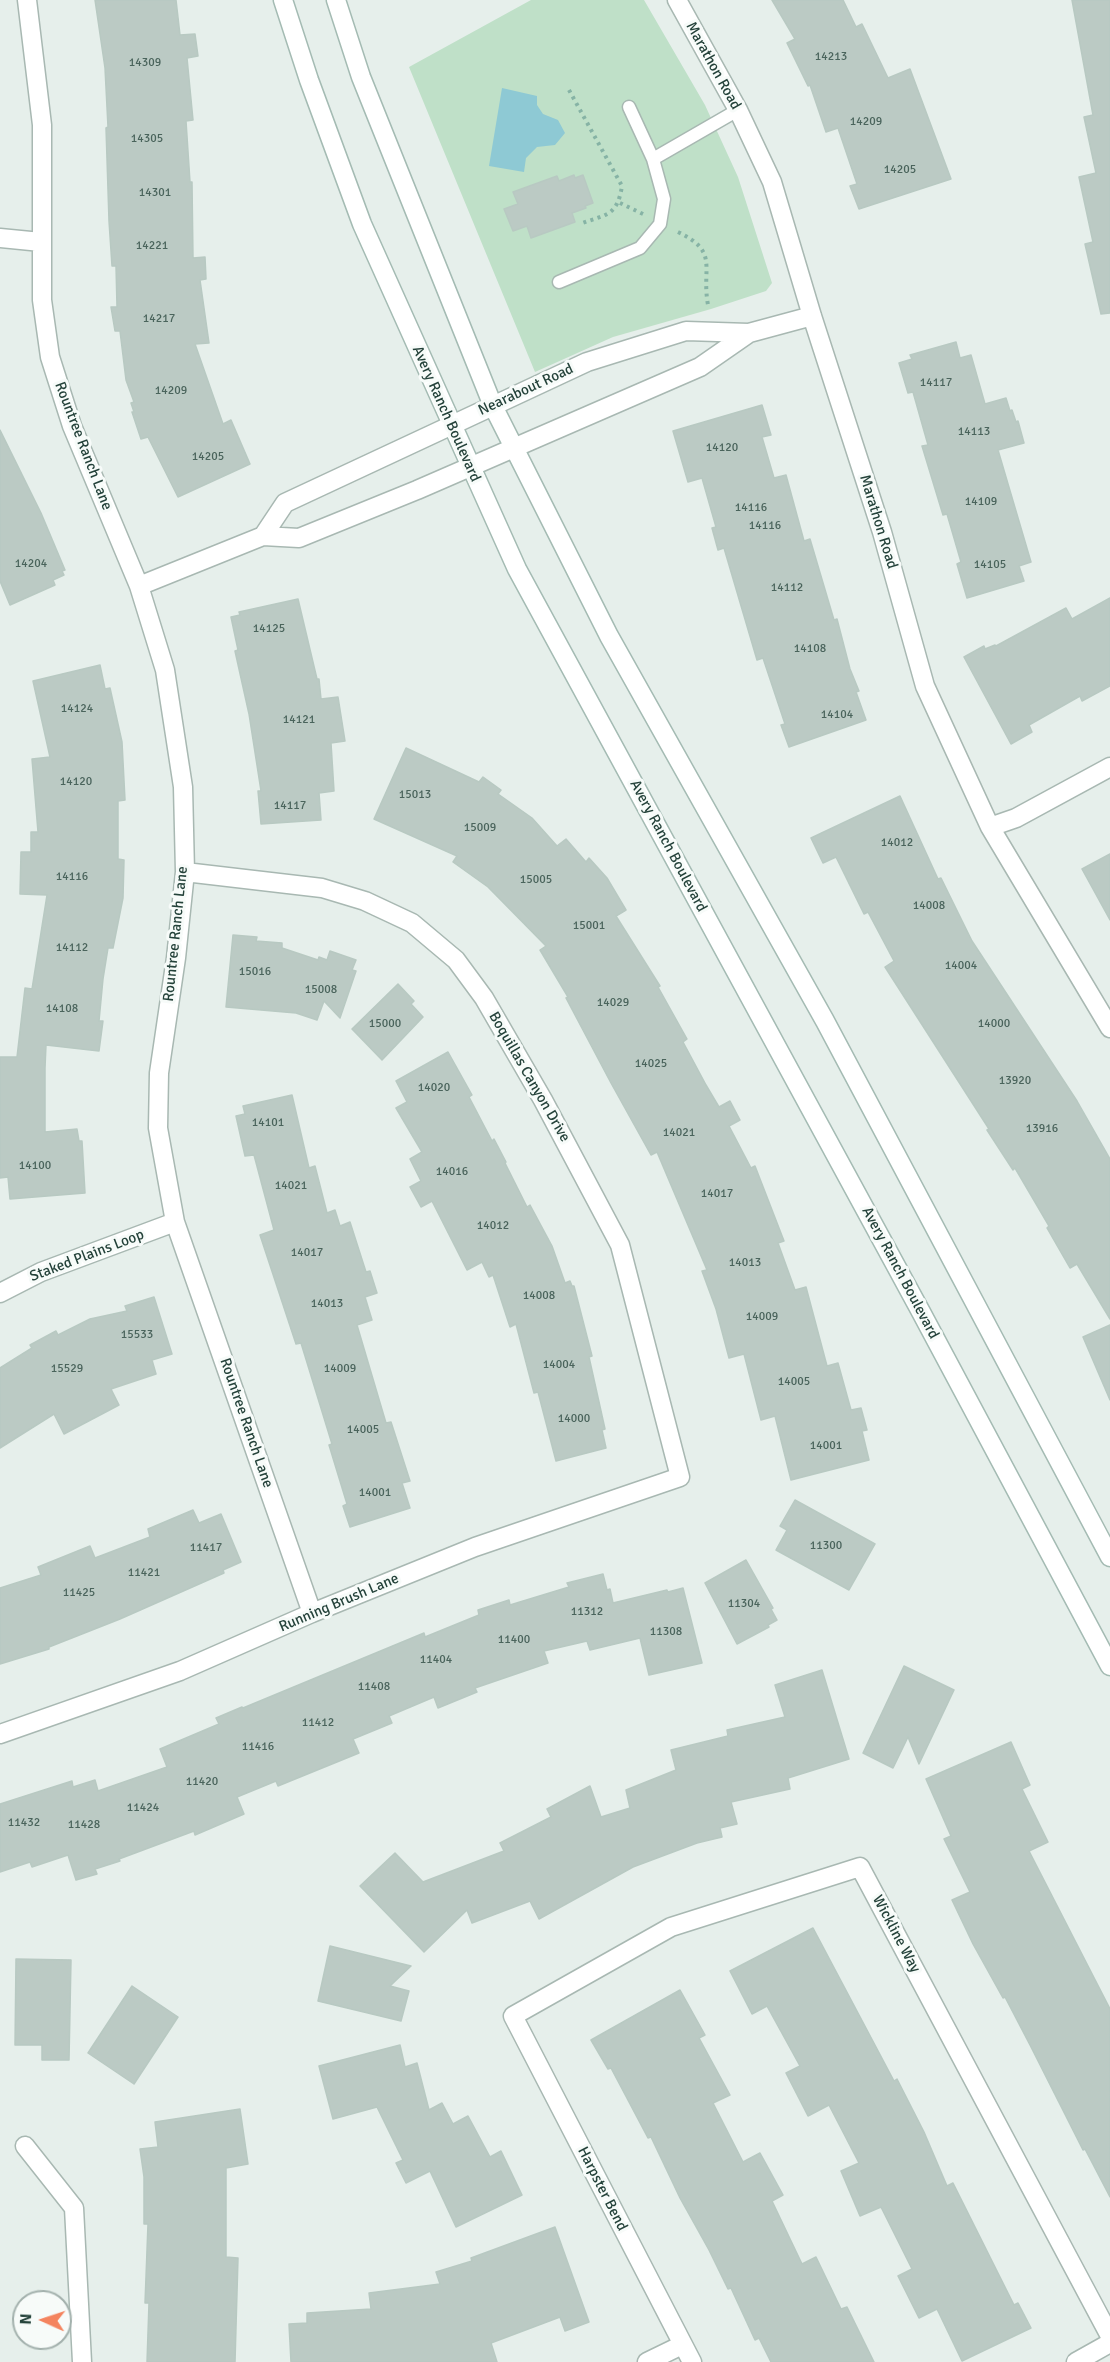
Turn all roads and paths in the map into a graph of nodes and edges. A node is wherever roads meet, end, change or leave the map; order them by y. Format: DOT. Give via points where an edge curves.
graph roads {
  1 [pos="27,0"];
  2 [pos="283,0"];
  3 [pos="336,0"];
  4 [pos="677,0"];
  5 [pos="569,90"];
  6 [pos="629,107"];
  7 [pos="738,110"];
  8 [pos="653,159"];
  9 [pos="620,203"];
  10 [pos="643,214"];
  11 [pos="580,224"];
  12 [pos="678,231"];
  13 [pos="0,238"];
  14 [pos="41,242"];
  15 [pos="559,282"];
  16 [pos="708,305"];
  17 [pos="812,316"];
  18 [pos="749,333"];
  19 [pos="493,406"];
  20 [pos="451,425"];
  21 [pos="513,447"];
  22 [pos="469,466"];
  23 [pos="263,536"];
  24 [pos="139,586"];
  25 [pos="1110,767"];
  26 [pos="990,827"];
  27 [pos="185,872"];
  28 [pos="1110,1028"];
  29 [pos="175,1222"];
  30 [pos="0,1293"];
  31 [pos="680,1477"];
  32 [pos="1110,1557"];
  33 [pos="312,1613"];
  34 [pos="1110,1666"];
  35 [pos="0,1734"];
  36 [pos="513,2016"];
  37 [pos="25,2146"];
  38 [pos="1110,2336"];
  39 [pos="1110,2343"];
  40 [pos="682,2345"];
  41 [pos="82,2362"];
  42 [pos="647,2362"];
  43 [pos="692,2362"];
  44 [pos="1076,2362"];
  1 -- 14 [label="street, Rountree Ranch Lane" via="42,125"];
  2 -- 20 [label="street, Avery Ranch Boulevard" via="362,224"];
  3 -- 19 [label="street" via="361,77"];
  4 -- 7 [label="street, Marathon Road"];
  5 -- 9 [label="path" via="622,186"];
  6 -- 8 [label="lane"];
  7 -- 8 [label="lane"];
  7 -- 17 [label="street, Marathon Road" via="772,182"];
  8 -- 15 [label="lane" via="664,199 660,224 640,248"];
  9 -- 10 [label="path"];
  9 -- 11 [label="path" via="614,211"];
  12 -- 16 [label="path" via="704,249"];
  13 -- 14 [label="street"];
  14 -- 24 [label="street, Rountree Ranch Lane" via="42,300 50,357 72,426"];
  17 -- 18 [label="street, Nearabout Road"];
  17 -- 26 [label="street, Marathon Road" via="882,532 925,686"];
  18 -- 19 [label="street, Nearabout Road" via="686,331 587,362"];
  18 -- 21 [label="street, Nearabout Road" via="700,367"];
  19 -- 20 [label="street, Nearabout Road"];
  19 -- 21 [label="street"];
  20 -- 22 [label="street, Avery Ranch Boulevard"];
  20 -- 23 [label="street, Nearabout Road" via="285,502"];
  21 -- 22 [label="street, Nearabout Road"];
  21 -- 32 [label="street" via="609,636 825,1022"];
  22 -- 23 [label="street, Nearabout Road" via="299,538"];
  22 -- 34 [label="street, Avery Ranch Boulevard" via="517,569"];
  23 -- 24 [label="street, Nearabout Road"];
  24 -- 27 [label="street, Rountree Ranch Lane" via="165,670 175,728 183,787"];
  25 -- 26 [label="street" via="1016,818"];
  26 -- 28 [label="street, Marathon Road"];
  27 -- 29 [label="street, Rountree Ranch Lane" via="159,1073 158,1128"];
  27 -- 31 [label="street, Boquillas Canyon Drive" via="322,888 365,901 412,923 456,960 484,998 526,1070 620,1245"];
  29 -- 30 [label="street, Staked Plains Loop" via="41,1272"];
  29 -- 33 [label="street, Rountree Ranch Lane"];
  31 -- 33 [label="street, Running Brush Lane" via="474,1547"];
  33 -- 35 [label="street, Running Brush Lane" via="180,1671"];
  36 -- 38 [label="street, Wickline Way" via="671,1927 860,1867"];
  36 -- 40 [label="street, Harpster Bend"];
  37 -- 41 [label="street" via="74,2208"];
  39 -- 44 [label="street"];
  40 -- 42 [label="street"];
  40 -- 43 [label="street, Harpster Bend"];
}
